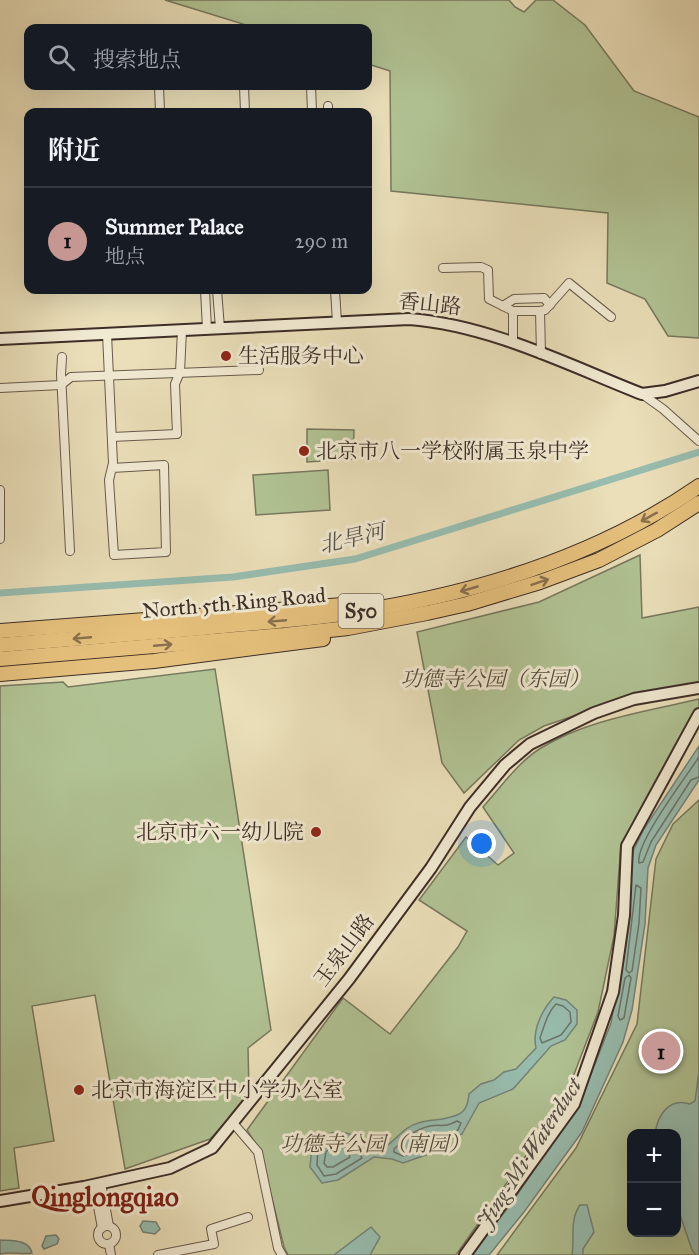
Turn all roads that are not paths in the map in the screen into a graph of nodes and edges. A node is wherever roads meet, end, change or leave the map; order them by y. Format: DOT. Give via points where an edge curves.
graph roads {
  1 [pos="159,90"];
  2 [pos="244,90"];
  3 [pos="311,90"];
  4 [pos="160,108"];
  5 [pos="245,108"];
  6 [pos="312,108"];
  7 [pos="443,268"];
  8 [pos="205,294"];
  9 [pos="217,294"];
  10 [pos="335,294"];
  11 [pos="550,305"];
  12 [pos="503,306"];
  13 [pos="513,311"];
  14 [pos="540,311"];
  15 [pos="611,317"];
  16 [pos="337,322"];
  17 [pos="220,328"];
  18 [pos="207,329"];
  19 [pos="182,330"];
  20 [pos="106,334"];
  21 [pos="0,339"];
  22 [pos="513,343"];
  23 [pos="541,354"];
  24 [pos="62,357"];
  25 [pos="259,370"];
  26 [pos="180,372"];
  27 [pos="108,375"];
  28 [pos="699,381"];
  29 [pos="62,384"];
  30 [pos="0,388"];
  31 [pos="642,394"];
  32 [pos="112,437"];
  33 [pos="698,441"];
  34 [pos="112,468"];
  35 [pos="699,486"];
  36 [pos="0,490"];
  37 [pos="699,503"];
  38 [pos="0,539"];
  39 [pos="70,551"];
  40 [pos="436,597"];
  41 [pos="427,613"];
  42 [pos="0,631"];
  43 [pos="0,645"];
  44 [pos="0,659"];
  45 [pos="0,674"];
  46 [pos="699,688"];
  47 [pos="699,714"];
  48 [pos="234,1124"];
  49 [pos="97,1184"];
  50 [pos="0,1201"];
  51 [pos="248,1217"];
  52 [pos="106,1227"];
  53 [pos="109,1244"];
  54 [pos="111,1255"];
  55 [pos="158,1255"];
  56 [pos="282,1255"];
  57 [pos="465,1255"];
  1 -- 4 [label="street"];
  2 -- 5 [label="street"];
  3 -- 6 [label="street"];
  7 -- 12 [label="street" via="488,270 489,299"];
  8 -- 18 [label="street"];
  9 -- 17 [label="street"];
  10 -- 16 [label="street"];
  11 -- 12 [label="street" via="544,298 514,299"];
  11 -- 14 [label="street"];
  11 -- 15 [label="street" via="569,283"];
  12 -- 13 [label="street"];
  13 -- 14 [label="street"];
  13 -- 22 [label="street"];
  14 -- 23 [label="street"];
  16 -- 17 [label="street, 香山路"];
  16 -- 22 [label="street, 香山路" via="427,320 473,329"];
  17 -- 18 [label="street, 香山路"];
  18 -- 19 [label="street, 香山路"];
  19 -- 20 [label="street, 香山路"];
  19 -- 26 [label="street"];
  20 -- 21 [label="street, 香山路"];
  20 -- 27 [label="street"];
  22 -- 23 [label="street, 香山路"];
  23 -- 31 [label="street, 香山路"];
  24 -- 29 [label="street"];
  25 -- 26 [label="street"];
  26 -- 27 [label="street"];
  26 -- 32 [label="street" via="175,384 177,434"];
  27 -- 29 [label="street" via="71,377"];
  27 -- 32 [label="street"];
  28 -- 31 [label="street"];
  29 -- 30 [label="street"];
  29 -- 39 [label="street"];
  31 -- 33 [label="street"];
  32 -- 34 [label="street"];
  34 -- 34 [label="street" via="114,555 166,552 164,465"];
  35 -- 40 [label="highway, North 5th Ring Road / S50, one-way" via="647,519 592,546 535,570"];
  36 -- 38 [label="street"];
  41 -- 37 [label="highway, North 5th Ring Road / S50, one-way" via="540,582 599,560"];
  40 -- 42 [label="highway"];
  40 -- 43 [label="highway, North 5th Ring Road / S50, one-way" via="282,621"];
  44 -- 41 [label="highway, North 5th Ring Road / S50, one-way" via="284,635"];
  41 -- 45 [label="highway" via="352,634 293,644"];
  46 -- 48 [label="street, 玉泉山路" via="644,697 594,713 530,744 505,765 476,799 431,868 349,978"];
  47 -- 57 [label="street" via="627,846 624,915 613,992 574,1104"];
  48 -- 49 [label="street, 玉泉山路" via="213,1148 170,1168"];
  48 -- 56 [label="street" via="258,1152"];
  49 -- 50 [label="street, 玉泉山路"];
  49 -- 52 [label="street"];
  51 -- 55 [label="street" via="211,1229 214,1244"];
  52 -- 53 [label="street" via="99,1233 99,1239"];
  52 -- 53 [label="street" via="115,1230 117,1236"];
  53 -- 54 [label="street"];
}
